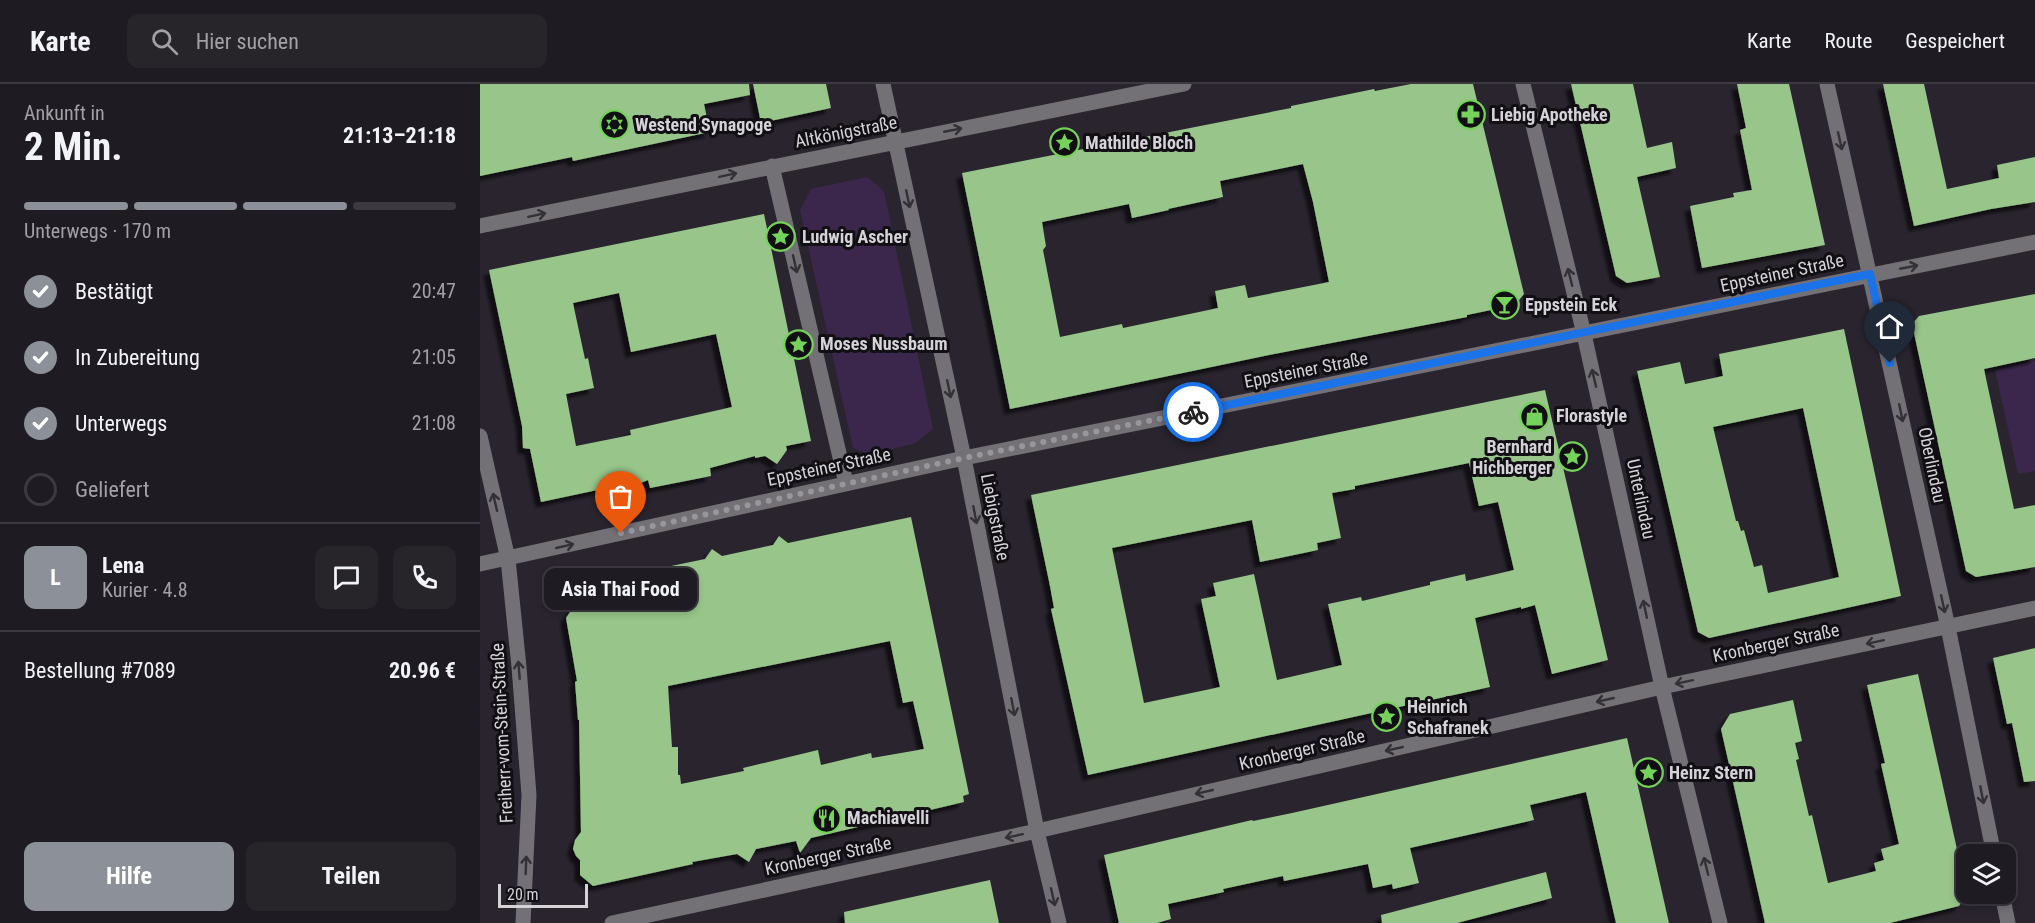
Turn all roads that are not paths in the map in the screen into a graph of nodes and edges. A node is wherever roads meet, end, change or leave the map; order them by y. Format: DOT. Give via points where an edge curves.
graph roads {
  1 [pos="883,84"];
  2 [pos="1184,84"];
  3 [pos="1523,84"];
  4 [pos="1827,84"];
  5 [pos="896,142"];
  6 [pos="772,166"];
  7 [pos="480,226"];
  8 [pos="2035,242"];
  9 [pos="1870,274"];
  10 [pos="1584,334"];
  11 [pos="480,436"];
  12 [pos="964,458"];
  13 [pos="846,483"];
  14 [pos="508,558"];
  15 [pos="480,564"];
  16 [pos="2035,608"];
  17 [pos="1948,627"];
  18 [pos="1662,687"];
  19 [pos="1037,831"];
  20 [pos="1992,844"];
  21 [pos="2004,904"];
  22 [pos="523,923"];
  23 [pos="612,923"];
  24 [pos="1059,923"];
  25 [pos="1720,923"];
  26 [pos="2008,923"];
  1 -- 5 [label="street, Liebigstraße"];
  5 -- 2 [label="street, Altkönigstraße, one-way"];
  10 -- 3 [label="street, Unterlindau, one-way"];
  4 -- 9 [label="street, Oberlindau, one-way"];
  5 -- 6 [label="street, Altkönigstraße"];
  5 -- 12 [label="street, Liebigstraße, one-way"];
  7 -- 6 [label="street, Altkönigstraße, one-way"];
  6 -- 13 [label="street, one-way"];
  9 -- 8 [label="street, Eppsteiner Straße, one-way"];
  9 -- 10 [label="street, Eppsteiner Straße"];
  9 -- 17 [label="street, Oberlindau, one-way"];
  10 -- 12 [label="street, Eppsteiner Straße"];
  18 -- 10 [label="street, Unterlindau, one-way"];
  14 -- 11 [label="street, Freiherr-vom-Stein-Straße, one-way"];
  12 -- 13 [label="street, Eppsteiner Straße"];
  12 -- 19 [label="street, Liebigstraße, one-way"];
  14 -- 13 [label="street, Eppsteiner Straße, one-way"];
  14 -- 15 [label="street, Eppsteiner Straße"];
  22 -- 14 [label="street, Freiherr-vom-Stein-Straße, one-way" via="529,795"];
  16 -- 17 [label="street, Kronberger Straße"];
  17 -- 18 [label="street, Kronberger Straße, one-way"];
  17 -- 20 [label="street, Oberlindau, one-way"];
  18 -- 19 [label="street, Kronberger Straße, one-way"];
  25 -- 18 [label="street, Unterlindau, one-way"];
  19 -- 23 [label="street, Kronberger Straße, one-way"];
  19 -- 24 [label="street, Liebigstraße, one-way"];
  21 -- 26 [label="street"];
}
